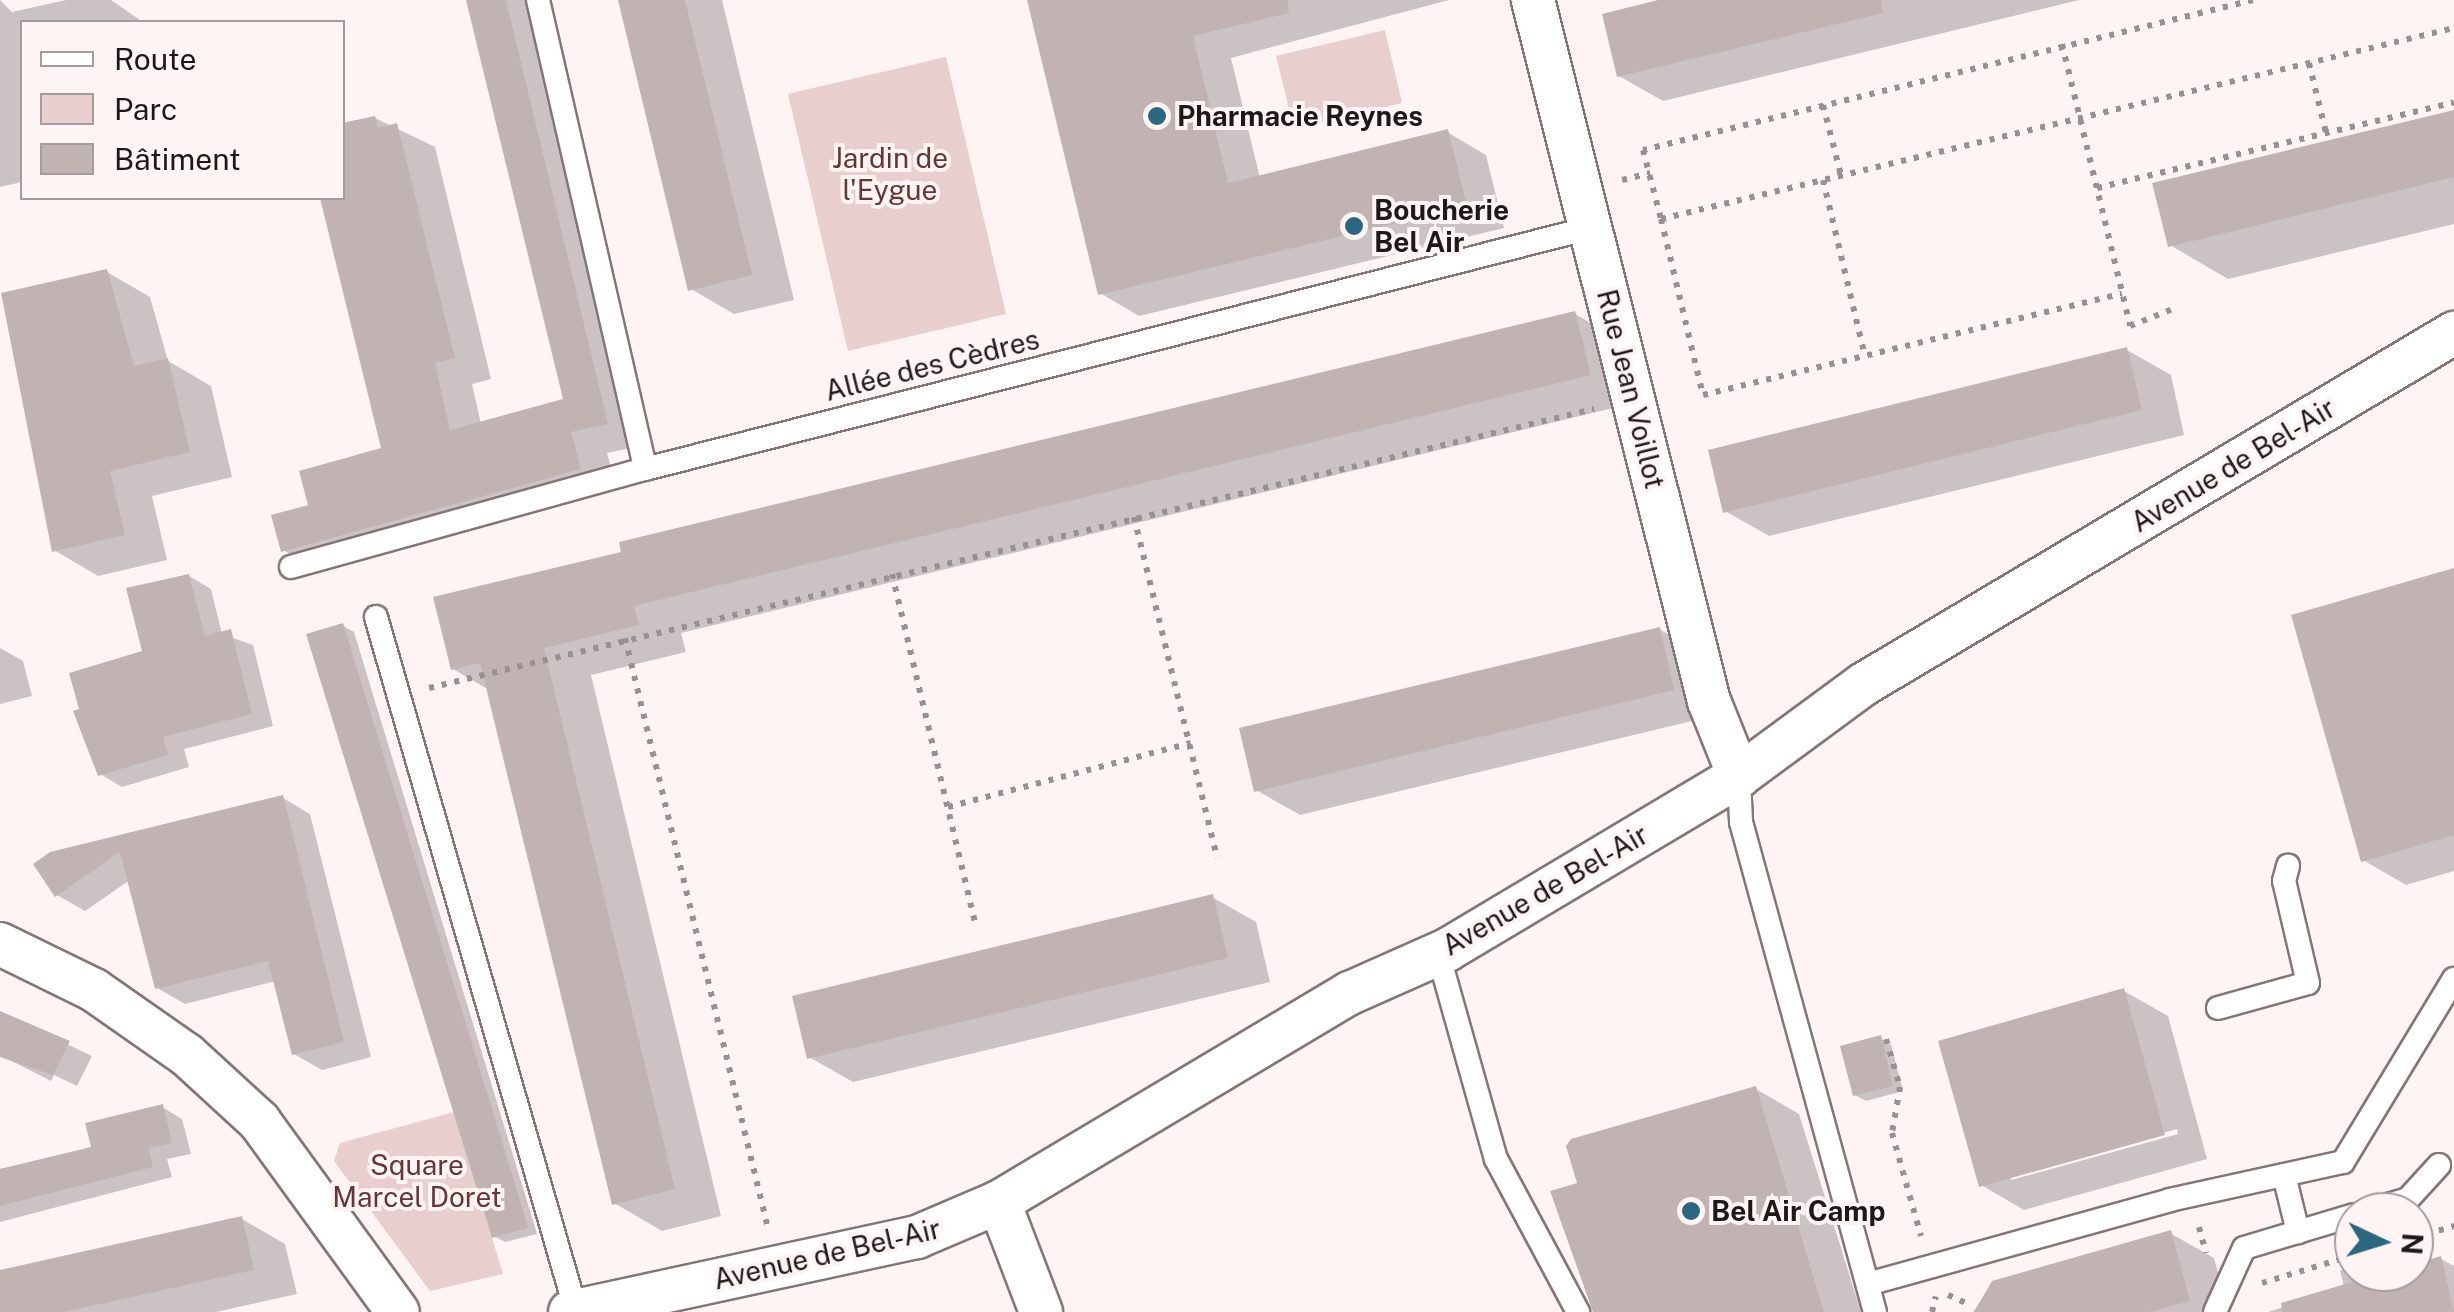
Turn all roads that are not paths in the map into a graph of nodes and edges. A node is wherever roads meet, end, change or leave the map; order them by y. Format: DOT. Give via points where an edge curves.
graph roads {
  1 [pos="538,0"];
  2 [pos="1533,0"];
  3 [pos="1590,228"];
  4 [pos="2454,333"];
  5 [pos="645,469"];
  6 [pos="291,567"];
  7 [pos="376,617"];
  8 [pos="1739,776"];
  9 [pos="2288,866"];
  10 [pos="0,944"];
  11 [pos="1438,953"];
  12 [pos="2454,979"];
  13 [pos="2218,1008"];
  14 [pos="2439,1164"];
  15 [pos="2284,1175"];
  16 [pos="2414,1192"];
  17 [pos="999,1202"];
  18 [pos="2334,1221"];
  19 [pos="2298,1232"];
  20 [pos="1868,1284"];
  21 [pos="2219,1303"];
  22 [pos="573,1311"];
  23 [pos="398,1312"];
  24 [pos="1041,1312"];
  25 [pos="1578,1312"];
  26 [pos="1876,1312"];
  1 -- 5 [label="lane"];
  2 -- 3 [label="street, Rue Jean Voillot"];
  3 -- 5 [label="lane, Allée des Cèdres"];
  3 -- 8 [label="street, Rue Jean Voillot" via="1709,700"];
  4 -- 8 [label="street, Avenue de Bel-Air" via="1864,684"];
  5 -- 6 [label="lane, Allée des Cèdres"];
  7 -- 22 [label="lane, Avenue de Bel-Air"];
  8 -- 11 [label="street, Avenue de Bel-Air"];
  8 -- 20 [label="lane" via="1741,822"];
  9 -- 13 [label="lane" via="2284,881 2308,983"];
  10 -- 23 [label="street" via="94,990 187,1055 259,1121"];
  11 -- 17 [label="street, Avenue de Bel-Air" via="1350,993"];
  11 -- 25 [label="lane" via="1496,1159"];
  12 -- 15 [label="lane" via="2343,1162"];
  14 -- 16 [label="lane"];
  15 -- 19 [label="lane"];
  15 -- 20 [label="lane"];
  17 -- 22 [label="street, Avenue de Bel-Air" via="917,1237"];
  17 -- 24 [label="street"];
  18 -- 19 [label="lane"];
  19 -- 21 [label="lane" via="2244,1248"];
  20 -- 26 [label="lane"];
}
